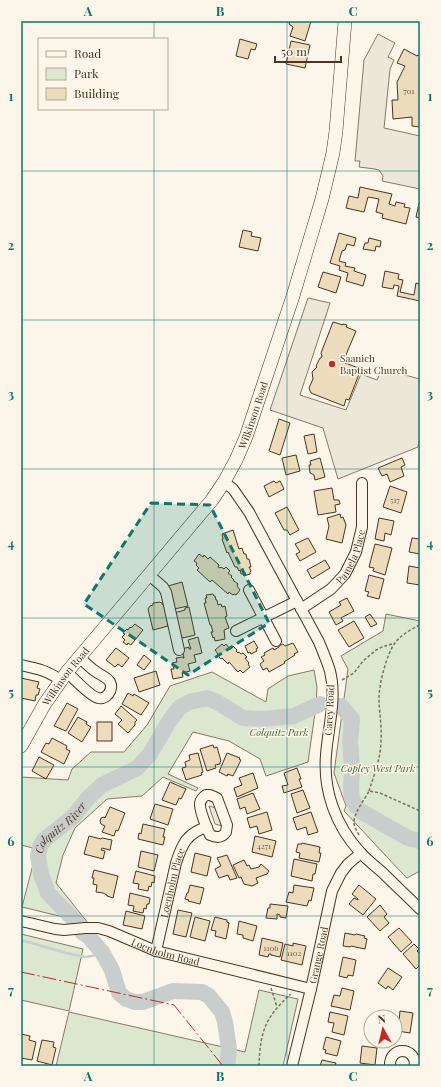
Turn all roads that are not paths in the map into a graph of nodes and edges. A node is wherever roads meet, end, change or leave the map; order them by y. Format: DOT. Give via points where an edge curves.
graph roads {
  1 [pos="345,21"];
  2 [pos="224,482"];
  3 [pos="362,483"];
  4 [pos="149,575"];
  5 [pos="249,590"];
  6 [pos="299,605"];
  7 [pos="264,617"];
  8 [pos="236,632"];
  9 [pos="276,641"];
  10 [pos="179,650"];
  11 [pos="79,656"];
  12 [pos="21,665"];
  13 [pos="64,676"];
  14 [pos="21,746"];
  15 [pos="207,827"];
  16 [pos="361,853"];
  17 [pos="420,909"];
  18 [pos="21,921"];
  19 [pos="156,951"];
  20 [pos="306,988"];
  21 [pos="292,1066"];
  22 [pos="390,1066"];
  23 [pos="415,1066"];
  1 -- 2 [label="main road, Wilkinson Road" via="336,131 322,199 246,437"];
  2 -- 4 [label="main road, Wilkinson Road"];
  2 -- 6 [label="street, Carey Road" via="233,489 249,512"];
  3 -- 6 [label="street, Pamela Place" via="362,527 356,552 345,574 331,589"];
  4 -- 10 [label="street" via="166,592"];
  4 -- 11 [label="main road, Wilkinson Road"];
  5 -- 7 [label="street"];
  6 -- 7 [label="street, Pamela Place"];
  6 -- 16 [label="street, Carey Road" via="325,655 332,683 326,762 329,796 337,820"];
  7 -- 8 [label="street, Pamela Place"];
  7 -- 9 [label="street"];
  11 -- 13 [label="main road, Wilkinson Road"];
  11 -- 13 [label="street" via="110,682 111,690 108,694 101,698 93,696"];
  12 -- 13 [label="street"];
  13 -- 14 [label="main road, Wilkinson Road"];
  15 -- 19 [label="street, Loenholm Place" via="191,835 180,849"];
  16 -- 17 [label="street, Carey Road"];
  16 -- 20 [label="street, Grange Road" via="341,873 332,891"];
  18 -- 19 [label="street, Loenholm Road" via="55,929 98,928"];
  19 -- 20 [label="street, Loenholm Road"];
  20 -- 21 [label="street, Grange Road"];
  22 -- 23 [label="street" via="392,1056 403,1051 413,1057"];
}
